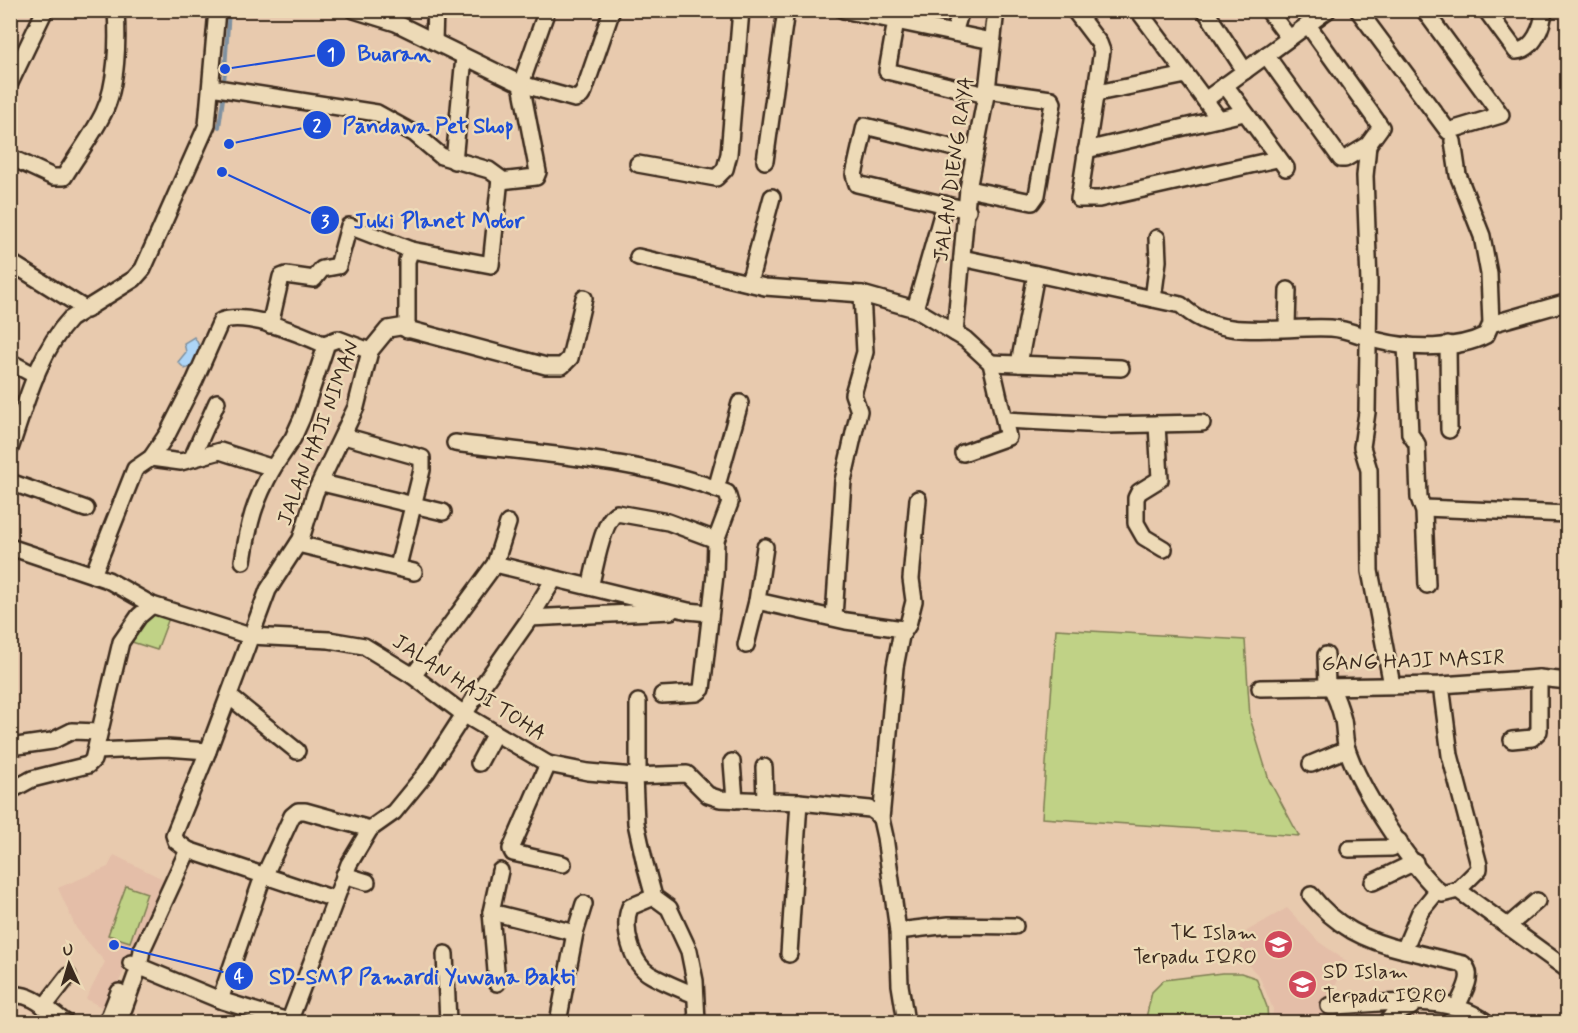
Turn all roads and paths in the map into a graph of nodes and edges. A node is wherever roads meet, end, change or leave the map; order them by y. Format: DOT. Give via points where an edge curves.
graph roads {
  1 [pos="45,10"];
  2 [pos="117,10"];
  3 [pos="217,10"];
  4 [pos="354,10"];
  5 [pos="435,10"];
  6 [pos="547,10"];
  7 [pos="612,10"];
  8 [pos="741,10"];
  9 [pos="786,10"];
  10 [pos="843,10"];
  11 [pos="961,10"];
  12 [pos="996,10"];
  13 [pos="1074,10"];
  14 [pos="1138,10"];
  15 [pos="1205,10"];
  16 [pos="1268,10"];
  17 [pos="1328,10"];
  18 [pos="1358,10"];
  19 [pos="1424,10"];
  20 [pos="1486,10"];
  21 [pos="1544,10"];
  22 [pos="896,21"];
  23 [pos="1308,25"];
  24 [pos="954,33"];
  25 [pos="1289,38"];
  26 [pos="435,41"];
  27 [pos="992,41"];
  28 [pos="1266,55"];
  29 [pos="464,57"];
  30 [pos="1245,71"];
  31 [pos="1186,75"];
  32 [pos="10,82"];
  33 [pos="521,84"];
  34 [pos="1225,85"];
  35 [pos="220,89"];
  36 [pos="987,92"];
  37 [pos="1097,93"];
  38 [pos="1205,100"];
  39 [pos="1244,113"];
  40 [pos="1219,119"];
  41 [pos="1451,136"];
  42 [pos="1368,145"];
  43 [pos="1086,150"];
  44 [pos="974,153"];
  45 [pos="10,157"];
  46 [pos="454,161"];
  47 [pos="765,161"];
  48 [pos="638,164"];
  49 [pos="497,177"];
  50 [pos="968,189"];
  51 [pos="772,197"];
  52 [pos="945,204"];
  53 [pos="968,210"];
  54 [pos="1157,238"];
  55 [pos="411,250"];
  56 [pos="638,257"];
  57 [pos="962,258"];
  58 [pos="10,262"];
  59 [pos="1036,274"];
  60 [pos="749,283"];
  61 [pos="1288,290"];
  62 [pos="862,294"];
  63 [pos="584,298"];
  64 [pos="1153,299"];
  65 [pos="1568,302"];
  66 [pos="915,309"];
  67 [pos="87,310"];
  68 [pos="1491,324"];
  69 [pos="270,325"];
  70 [pos="1287,327"];
  71 [pos="407,330"];
  72 [pos="955,333"];
  73 [pos="1368,336"];
  74 [pos="1448,344"];
  75 [pos="325,345"];
  76 [pos="1406,345"];
  77 [pos="370,351"];
  78 [pos="10,362"];
  79 [pos="991,363"];
  80 [pos="1019,364"];
  81 [pos="1121,368"];
  82 [pos="36,376"];
  83 [pos="217,402"];
  84 [pos="740,403"];
  85 [pos="1005,420"];
  86 [pos="1202,423"];
  87 [pos="1157,424"];
  88 [pos="1449,430"];
  89 [pos="344,436"];
  90 [pos="455,443"];
  91 [pos="10,449"];
  92 [pos="963,453"];
  93 [pos="151,458"];
  94 [pos="192,458"];
  95 [pos="273,468"];
  96 [pos="10,482"];
  97 [pos="321,483"];
  98 [pos="716,489"];
  99 [pos="918,499"];
  100 [pos="414,504"];
  101 [pos="1424,508"];
  102 [pos="86,509"];
  103 [pos="443,512"];
  104 [pos="1568,514"];
  105 [pos="508,523"];
  106 [pos="716,540"];
  107 [pos="298,544"];
  108 [pos="10,547"];
  109 [pos="765,547"];
  110 [pos="1164,549"];
  111 [pos="243,561"];
  112 [pos="495,564"];
  113 [pos="398,566"];
  114 [pos="414,572"];
  115 [pos="93,575"];
  116 [pos="554,579"];
  117 [pos="1427,585"];
  118 [pos="590,587"];
  119 [pos="757,600"];
  120 [pos="152,605"];
  121 [pos="688,610"];
  122 [pos="710,613"];
  123 [pos="834,617"];
  124 [pos="530,618"];
  125 [pos="903,629"];
  126 [pos="250,636"];
  127 [pos="746,645"];
  128 [pos="1326,655"];
  129 [pos="413,676"];
  130 [pos="1539,678"];
  131 [pos="1568,681"];
  132 [pos="1329,685"];
  133 [pos="1392,685"];
  134 [pos="1440,685"];
  135 [pos="1260,688"];
  136 [pos="662,695"];
  137 [pos="229,696"];
  138 [pos="638,702"];
  139 [pos="465,715"];
  140 [pos="99,732"];
  141 [pos="495,733"];
  142 [pos="1512,740"];
  143 [pos="10,747"];
  144 [pos="1347,749"];
  145 [pos="96,751"];
  146 [pos="208,751"];
  147 [pos="297,752"];
  148 [pos="732,762"];
  149 [pos="479,763"];
  150 [pos="548,764"];
  151 [pos="1311,764"];
  152 [pos="764,767"];
  153 [pos="636,776"];
  154 [pos="10,791"];
  155 [pos="735,800"];
  156 [pos="765,801"];
  157 [pos="799,802"];
  158 [pos="881,819"];
  159 [pos="370,829"];
  160 [pos="1400,841"];
  161 [pos="1349,849"];
  162 [pos="188,851"];
  163 [pos="1415,862"];
  164 [pos="563,864"];
  165 [pos="501,870"];
  166 [pos="344,875"];
  167 [pos="264,877"];
  168 [pos="367,882"];
  169 [pos="1373,882"];
  170 [pos="1458,890"];
  171 [pos="1438,891"];
  172 [pos="1311,895"];
  173 [pos="654,897"];
  174 [pos="334,899"];
  175 [pos="1537,901"];
  176 [pos="584,904"];
  177 [pos="491,912"];
  178 [pos="1015,926"];
  179 [pos="1508,926"];
  180 [pos="898,931"];
  181 [pos="575,933"];
  182 [pos="1404,950"];
  183 [pos="445,954"];
  184 [pos="789,954"];
  185 [pos="135,965"];
  186 [pos="1568,970"];
  187 [pos="68,976"];
  188 [pos="497,983"];
  189 [pos="695,995"];
  190 [pos="10,996"];
  191 [pos="220,1000"];
  192 [pos="1420,1003"];
  193 [pos="1329,1006"];
  194 [pos="1457,1007"];
  195 [pos="52,1017"];
  196 [pos="290,1022"];
  197 [pos="107,1023"];
  198 [pos="119,1023"];
  199 [pos="448,1023"];
  200 [pos="558,1023"];
  201 [pos="697,1023"];
  202 [pos="906,1023"];
  203 [pos="1387,1023"];
  204 [pos="1486,1023"];
  1 -- 32 [label="street"];
  2 -- 45 [label="street" via="113,70 104,113 64,177 53,177"];
  3 -- 35 [label="street"];
  4 -- 26 [label="street"];
  5 -- 26 [label="street"];
  6 -- 33 [label="street"];
  7 -- 33 [label="street" via="581,96 575,99"];
  8 -- 48 [label="street" via="725,169 716,178"];
  9 -- 47 [label="street"];
  10 -- 22 [label="street"];
  11 -- 24 [label="street"];
  12 -- 27 [label="street, JALAN DIENG RAYA"];
  13 -- 37 [label="street" via="1102,51"];
  14 -- 31 [label="street"];
  15 -- 30 [label="street"];
  16 -- 25 [label="street"];
  17 -- 23 [label="street"];
  18 -- 41 [label="street"];
  19 -- 41 [label="street" via="1501,115"];
  20 -- 21 [label="street" via="1516,51 1534,39"];
  22 -- 24 [label="street"];
  22 -- 36 [label="street" via="886,71"];
  23 -- 25 [label="street"];
  23 -- 42 [label="street" via="1381,127"];
  24 -- 27 [label="street"];
  25 -- 28 [label="street"];
  26 -- 29 [label="street"];
  27 -- 36 [label="street, JALAN DIENG RAYA"];
  28 -- 30 [label="street"];
  28 -- 42 [label="street" via="1341,159"];
  29 -- 33 [label="street"];
  29 -- 46 [label="street"];
  30 -- 34 [label="street"];
  31 -- 37 [label="street"];
  31 -- 38 [label="street"];
  33 -- 49 [label="street" via="538,172 536,177"];
  34 -- 38 [label="street"];
  34 -- 39 [label="street"];
  35 -- 46 [label="street" via="377,113"];
  35 -- 67 [label="street" via="143,269"];
  36 -- 44 [label="street, JALAN DIENG RAYA"];
  36 -- 50 [label="street" via="1051,99 1053,103 1037,195 1032,202"];
  37 -- 43 [label="street"];
  38 -- 40 [label="street"];
  39 -- 40 [label="street"];
  39 -- 43 [label="street" via="1282,163 1099,199 1079,199"];
  40 -- 43 [label="street"];
  41 -- 68 [label="street" via="1458,175 1482,236 1489,274"];
  42 -- 73 [label="street"];
  44 -- 50 [label="street, JALAN DIENG RAYA"];
  44 -- 52 [label="street" via="868,126 864,129 854,175 856,184"];
  46 -- 49 [label="street"];
  49 -- 55 [label="street" via="490,265"];
  50 -- 53 [label="street, JALAN DIENG RAYA"];
  51 -- 60 [label="street"];
  52 -- 53 [label="street"];
  52 -- 66 [label="street"];
  53 -- 57 [label="street, JALAN DIENG RAYA"];
  54 -- 64 [label="street"];
  55 -- 69 [label="street" via="349,226 338,266 322,269 314,279 281,277"];
  55 -- 71 [label="street" via="407,261"];
  56 -- 60 [label="street"];
  57 -- 59 [label="street"];
  57 -- 72 [label="street, JALAN DIENG RAYA"];
  58 -- 67 [label="street"];
  59 -- 64 [label="street"];
  59 -- 80 [label="street"];
  60 -- 62 [label="street"];
  61 -- 70 [label="street"];
  62 -- 66 [label="street"];
  62 -- 123 [label="street" via="866,352 853,394 859,411 843,481"];
  63 -- 71 [label="street" via="570,358 562,366 546,366"];
  64 -- 70 [label="street" via="1181,305 1228,327"];
  65 -- 68 [label="street"];
  66 -- 72 [label="street"];
  67 -- 82 [label="street" via="62,327"];
  68 -- 74 [label="street" via="1486,335 1471,343"];
  69 -- 75 [label="street"];
  69 -- 93 [label="street" via="241,319 220,321 195,380"];
  70 -- 73 [label="street" via="1332,328"];
  71 -- 77 [label="street, JALAN HAJI NIMAN" via="388,329"];
  72 -- 79 [label="street"];
  73 -- 76 [label="street"];
  73 -- 133 [label="street" via="1367,412 1362,447 1369,470 1371,571"];
  74 -- 76 [label="street"];
  74 -- 88 [label="street"];
  75 -- 77 [label="street" via="338,339"];
  75 -- 95 [label="street" via="302,418"];
  76 -- 101 [label="street" via="1410,434 1417,444 1419,498"];
  77 -- 89 [label="street, JALAN HAJI NIMAN"];
  78 -- 82 [label="street"];
  79 -- 80 [label="street"];
  79 -- 85 [label="street"];
  80 -- 81 [label="street"];
  82 -- 91 [label="street"];
  83 -- 94 [label="street"];
  84 -- 98 [label="street"];
  85 -- 87 [label="street"];
  85 -- 92 [label="street" via="1008,437"];
  86 -- 87 [label="street"];
  87 -- 110 [label="street" via="1160,479 1139,492 1136,523 1144,537"];
  89 -- 97 [label="street, JALAN HAJI NIMAN"];
  89 -- 100 [label="street" via="417,454 423,462"];
  90 -- 98 [label="street" via="608,463"];
  93 -- 94 [label="street" via="175,462"];
  93 -- 115 [label="street" via="135,469"];
  94 -- 95 [label="street" via="220,451"];
  95 -- 111 [label="street" via="250,515"];
  96 -- 102 [label="street"];
  97 -- 100 [label="street"];
  97 -- 107 [label="street, JALAN HAJI NIMAN"];
  98 -- 106 [label="street" via="727,493 729,502"];
  99 -- 125 [label="street" via="912,573 914,602 908,626"];
  100 -- 103 [label="street"];
  100 -- 113 [label="street"];
  101 -- 104 [label="street"];
  101 -- 117 [label="street"];
  105 -- 112 [label="street"];
  106 -- 118 [label="street" via="668,522 611,515"];
  106 -- 122 [label="street"];
  107 -- 113 [label="street"];
  107 -- 126 [label="street, JALAN HAJI NIMAN" via="268,590"];
  108 -- 115 [label="street, JALAN HAJI TOHA"];
  109 -- 119 [label="street"];
  112 -- 116 [label="street"];
  112 -- 129 [label="street"];
  113 -- 114 [label="street"];
  115 -- 120 [label="street, JALAN HAJI TOHA"];
  116 -- 118 [label="street"];
  116 -- 124 [label="street"];
  118 -- 121 [label="street"];
  119 -- 123 [label="street"];
  119 -- 127 [label="street"];
  120 -- 126 [label="street, JALAN HAJI TOHA"];
  120 -- 140 [label="street" via="138,616 121,642"];
  121 -- 122 [label="street"];
  121 -- 124 [label="street"];
  122 -- 136 [label="street" via="702,689 696,693"];
  123 -- 125 [label="street"];
  124 -- 139 [label="street"];
  125 -- 158 [label="street" via="895,667"];
  126 -- 129 [label="street, JALAN HAJI TOHA" via="364,646"];
  126 -- 137 [label="street, JALAN HAJI NIMAN"];
  128 -- 132 [label="street"];
  129 -- 139 [label="street, JALAN HAJI TOHA"];
  130 -- 131 [label="street, GANG HAJI MASIR"];
  130 -- 134 [label="street, GANG HAJI MASIR"];
  130 -- 142 [label="street" via="1539,731 1532,738"];
  132 -- 133 [label="street, GANG HAJI MASIR"];
  132 -- 135 [label="street, GANG HAJI MASIR"];
  132 -- 144 [label="street" via="1343,721"];
  133 -- 134 [label="street, GANG HAJI MASIR"];
  134 -- 170 [label="street" via="1450,755 1479,865"];
  137 -- 146 [label="street, JALAN HAJI NIMAN"];
  137 -- 147 [label="street"];
  138 -- 153 [label="street"];
  139 -- 141 [label="street, JALAN HAJI TOHA"];
  139 -- 159 [label="street" via="408,797"];
  140 -- 143 [label="street" via="72,731 52,741"];
  140 -- 145 [label="street"];
  141 -- 149 [label="street"];
  141 -- 150 [label="street, JALAN HAJI TOHA"];
  144 -- 151 [label="street"];
  144 -- 160 [label="street" via="1360,781"];
  145 -- 146 [label="street"];
  145 -- 154 [label="street" via="88,765 32,779"];
  146 -- 162 [label="street, JALAN HAJI NIMAN" via="174,835"];
  148 -- 155 [label="street"];
  150 -- 153 [label="street, JALAN HAJI TOHA"];
  150 -- 164 [label="street" via="511,849 513,854"];
  152 -- 156 [label="street"];
  153 -- 155 [label="street, JALAN HAJI TOHA" via="687,774 708,795"];
  153 -- 173 [label="street" via="636,823"];
  155 -- 156 [label="street, JALAN HAJI TOHA"];
  156 -- 157 [label="street, JALAN HAJI TOHA"];
  157 -- 158 [label="street, JALAN HAJI TOHA" via="870,809"];
  157 -- 184 [label="street"];
  158 -- 180 [label="street"];
  159 -- 166 [label="street"];
  159 -- 167 [label="street" via="298,811 292,816"];
  160 -- 161 [label="street" via="1392,848"];
  160 -- 163 [label="street"];
  162 -- 167 [label="street"];
  162 -- 185 [label="street"];
  163 -- 169 [label="street"];
  163 -- 171 [label="street"];
  165 -- 177 [label="street"];
  166 -- 168 [label="street"];
  166 -- 174 [label="street"];
  167 -- 174 [label="street"];
  167 -- 191 [label="street"];
  170 -- 171 [label="street" via="1448,894"];
  170 -- 179 [label="street"];
  171 -- 182 [label="street" via="1417,917"];
  172 -- 182 [label="street" via="1348,930 1364,939"];
  173 -- 189 [label="street" via="669,908 680,927 689,951"];
  173 -- 189 [label="street" via="630,907 625,925 628,940 648,974"];
  174 -- 196 [label="street"];
  175 -- 179 [label="street"];
  176 -- 181 [label="street"];
  177 -- 181 [label="street"];
  177 -- 188 [label="street"];
  178 -- 180 [label="street" via="949,925"];
  179 -- 186 [label="street"];
  180 -- 202 [label="street"];
  181 -- 200 [label="street"];
  182 -- 194 [label="street" via="1468,968 1470,975"];
  183 -- 199 [label="street"];
  185 -- 191 [label="street"];
  185 -- 197 [label="street"];
  185 -- 198 [label="street"];
  187 -- 195 [label="street"];
  189 -- 201 [label="street"];
  190 -- 195 [label="street" via="19,993"];
  191 -- 196 [label="street"];
  192 -- 193 [label="street"];
  192 -- 194 [label="street"];
  192 -- 203 [label="street" via="1394,1014"];
  194 -- 204 [label="street"];
}
